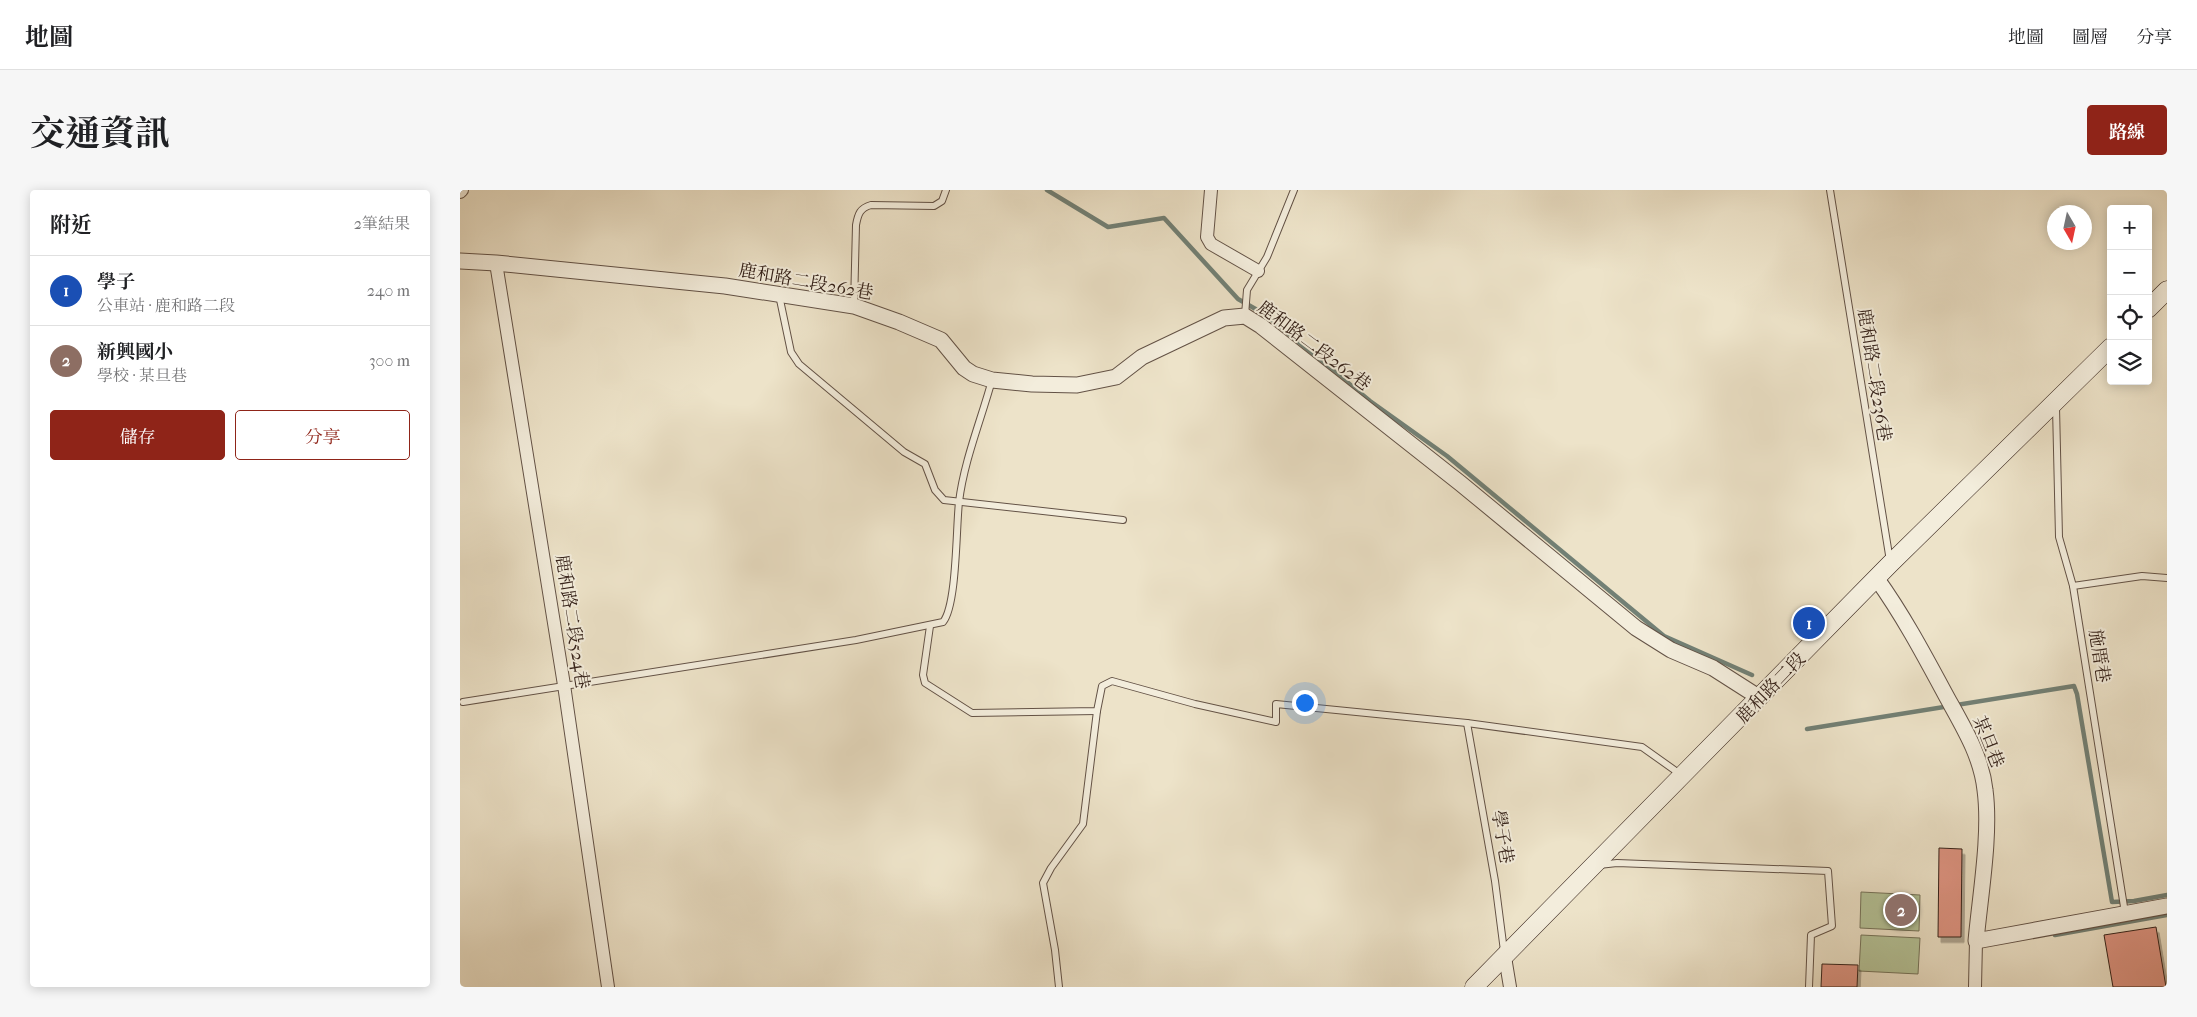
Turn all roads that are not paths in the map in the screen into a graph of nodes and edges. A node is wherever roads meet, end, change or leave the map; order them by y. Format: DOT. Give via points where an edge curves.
graph roads {
  1 [pos="946,190"];
  2 [pos="1211,190"];
  3 [pos="1294,190"];
  4 [pos="1830,190"];
  5 [pos="460,261"];
  6 [pos="496,263"];
  7 [pos="1258,271"];
  8 [pos="2167,290"];
  9 [pos="779,294"];
  10 [pos="2152,305"];
  11 [pos="854,306"];
  12 [pos="1246,316"];
  13 [pos="2107,351"];
  14 [pos="992,380"];
  15 [pos="2056,403"];
  16 [pos="959,501"];
  17 [pos="1122,520"];
  18 [pos="1890,564"];
  19 [pos="2167,578"];
  20 [pos="1877,579"];
  21 [pos="2073,586"];
  22 [pos="930,626"];
  23 [pos="564,685"];
  24 [pos="1760,698"];
  25 [pos="463,702"];
  26 [pos="1097,712"];
  27 [pos="1467,723"];
  28 [pos="1683,776"];
  29 [pos="1591,866"];
  30 [pos="2167,906"];
  31 [pos="2125,914"];
  32 [pos="1976,941"];
  33 [pos="1505,957"];
  34 [pos="608,987"];
  35 [pos="1059,987"];
  36 [pos="1474,987"];
  37 [pos="1510,987"];
  38 [pos="1809,987"];
  39 [pos="1975,987"];
  1 -- 11 [label="lane" via="942,201 934,206 871,205 859,213"];
  2 -- 7 [label="street" via="1207,237 1211,244"];
  3 -- 7 [label="lane"];
  4 -- 18 [label="lane, 鹿和路二段236巷"];
  5 -- 6 [label="street, 鹿和路二段262巷"];
  6 -- 9 [label="street, 鹿和路二段262巷"];
  6 -- 23 [label="street, 鹿和路二段524巷"];
  7 -- 12 [label="lane" via="1247,290"];
  8 -- 10 [label="main road"];
  9 -- 11 [label="street, 鹿和路二段262巷"];
  9 -- 16 [label="lane" via="792,352 799,364 904,452 925,464 935,490 944,500"];
  11 -- 14 [label="street, 鹿和路二段262巷" via="941,340 964,368"];
  12 -- 14 [label="street, 鹿和路二段262巷" via="1224,318 1142,358 1116,377 1077,385"];
  12 -- 24 [label="street, 鹿和路二段262巷" via="1460,483 1636,628 1671,650 1713,668"];
  13 -- 15 [label="main road, 鹿和路二段"];
  14 -- 16 [label="lane"];
  15 -- 18 [label="main road, 鹿和路二段"];
  15 -- 21 [label="lane, 施厝巷" via="2059,537"];
  16 -- 17 [label="lane"];
  16 -- 22 [label="lane" via="948,615 943,622"];
  18 -- 20 [label="main road, 鹿和路二段"];
  19 -- 21 [label="lane" via="2142,576"];
  20 -- 24 [label="main road, 鹿和路二段"];
  20 -- 32 [label="street, 某旦巷" via="1902,615 1982,768 1986,792 1985,835"];
  21 -- 31 [label="lane, 施厝巷"];
  22 -- 23 [label="lane" via="617,679"];
  22 -- 26 [label="lane" via="924,683 959,707 972,713"];
  23 -- 25 [label="lane"];
  23 -- 34 [label="street, 鹿和路二段524巷"];
  24 -- 28 [label="main road, 鹿和路二段"];
  26 -- 27 [label="lane" via="1102,686 1112,681 1276,722 1276,704"];
  26 -- 35 [label="lane" via="1083,824 1043,883"];
  27 -- 28 [label="lane" via="1642,747"];
  27 -- 33 [label="lane, 學子巷"];
  28 -- 29 [label="main road, 鹿和路二段"];
  29 -- 33 [label="main road, 鹿和路二段"];
  29 -- 38 [label="lane" via="1617,863 1828,871 1832,926 1811,935"];
  30 -- 31 [label="street"];
  31 -- 32 [label="street"];
  32 -- 39 [label="street"];
  33 -- 36 [label="main road, 鹿和路二段"];
  33 -- 37 [label="street"];
}
